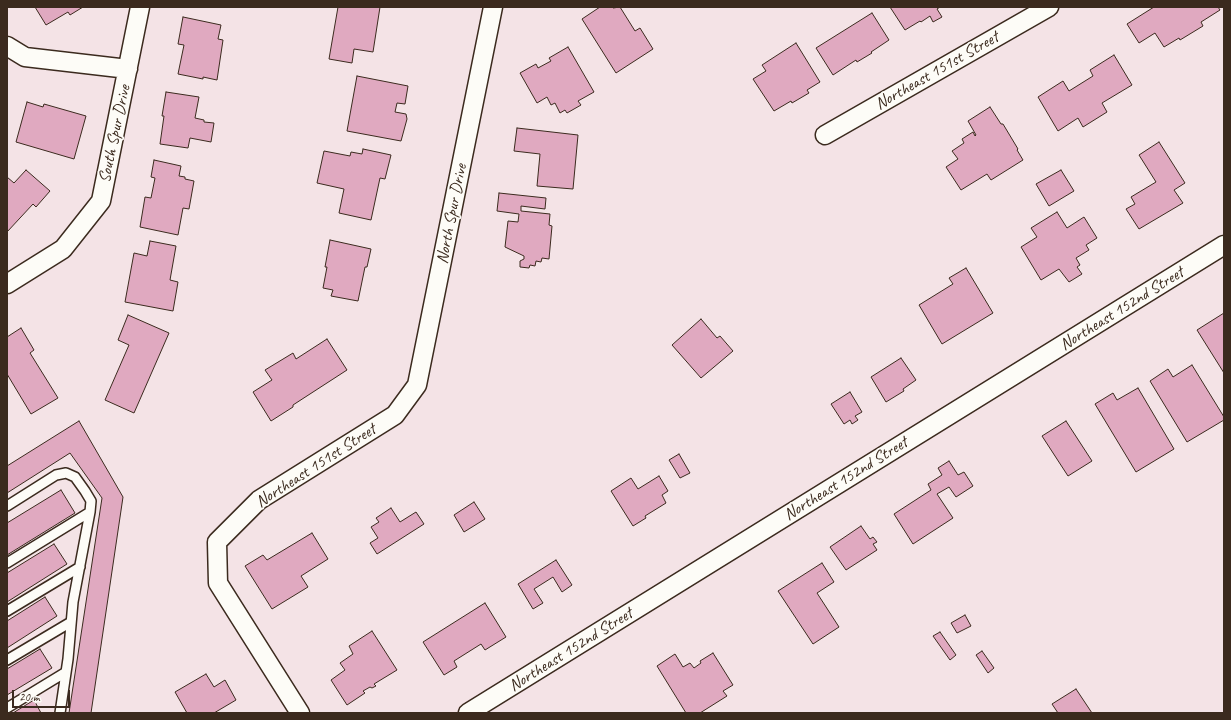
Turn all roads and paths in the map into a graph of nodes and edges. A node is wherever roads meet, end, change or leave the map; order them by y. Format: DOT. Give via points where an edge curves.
graph roads {
  1 [pos="140,7"];
  2 [pos="1050,7"];
  3 [pos="495,8"];
  4 [pos="7,46"];
  5 [pos="128,69"];
  6 [pos="825,135"];
  7 [pos="1224,246"];
  8 [pos="7,284"];
  9 [pos="395,415"];
  10 [pos="7,506"];
  11 [pos="90,512"];
  12 [pos="7,563"];
  13 [pos="80,567"];
  14 [pos="7,611"];
  15 [pos="71,622"];
  16 [pos="7,660"];
  17 [pos="66,672"];
  18 [pos="7,708"];
  19 [pos="60,713"];
  20 [pos="300,713"];
  21 [pos="468,713"];
  1 -- 5 [label="street, South Spur Drive"];
  2 -- 6 [label="street, Northeast 151st Street"];
  3 -- 9 [label="street, North Spur Drive" via="417,385"];
  4 -- 5 [label="street" via="26,57"];
  5 -- 8 [label="street, South Spur Drive" via="101,201 63,249"];
  7 -- 21 [label="street, Northeast 152nd Street"];
  9 -- 20 [label="street, Northeast 151st Street" via="259,500 217,542 218,583"];
  10 -- 11 [label="lane" via="56,475 66,473 75,477 85,491 91,502"];
  11 -- 12 [label="lane"];
  11 -- 13 [label="lane"];
  13 -- 14 [label="lane"];
  13 -- 15 [label="lane"];
  15 -- 16 [label="lane"];
  15 -- 17 [label="lane"];
  17 -- 18 [label="lane"];
  17 -- 19 [label="lane"];
}
